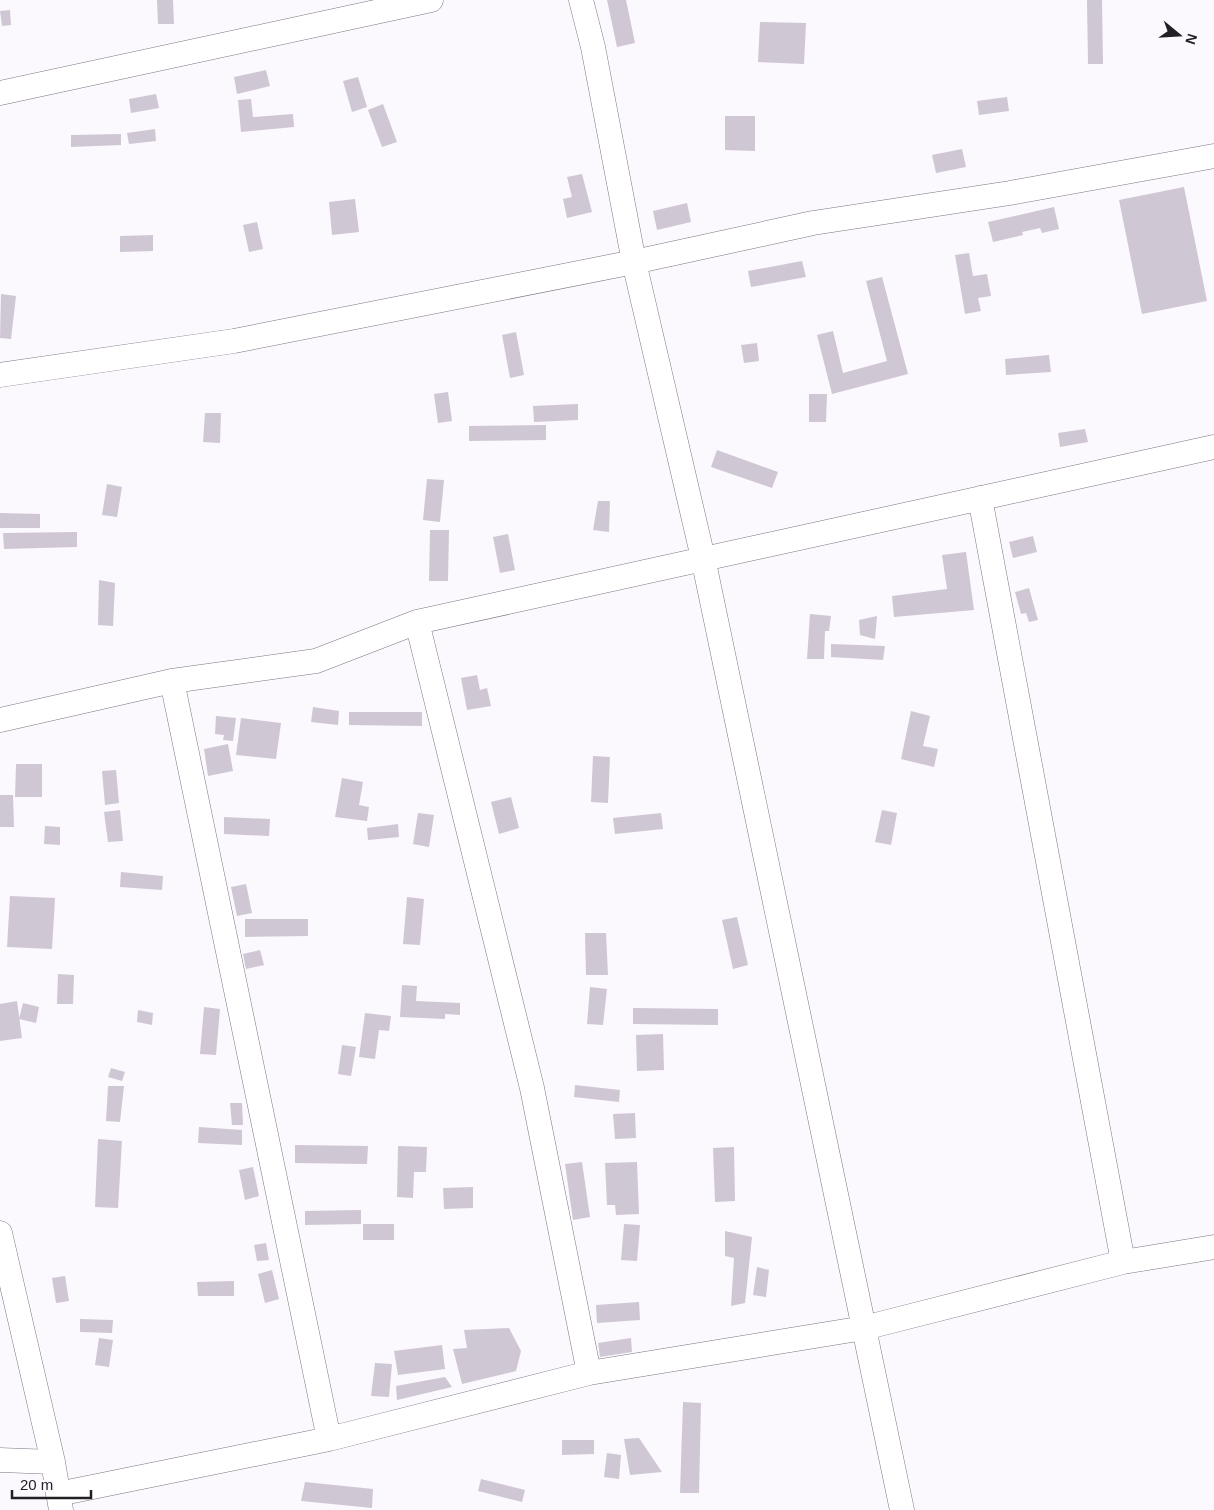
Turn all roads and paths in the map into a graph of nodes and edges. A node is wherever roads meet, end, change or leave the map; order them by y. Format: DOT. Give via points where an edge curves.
graph roads {
  1 [pos="431,0"];
  2 [pos="581,0"];
  3 [pos="0,94"];
  4 [pos="1214,156"];
  5 [pos="634,262"];
  6 [pos="0,375"];
  7 [pos="1214,447"];
  8 [pos="980,498"];
  9 [pos="703,558"];
  10 [pos="417,622"];
  11 [pos="172,681"];
  12 [pos="0,720"];
  13 [pos="0,1233"];
  14 [pos="1214,1247"];
  15 [pos="1123,1262"];
  16 [pos="864,1328"];
  17 [pos="589,1373"];
  18 [pos="329,1439"];
  19 [pos="0,1460"];
  20 [pos="53,1462"];
  21 [pos="60,1502"];
  22 [pos="902,1510"];
  1 -- 3 [label="street"];
  2 -- 5 [label="street"];
  4 -- 5 [label="street" via="1010,193 813,223"];
  5 -- 6 [label="street" via="234,341"];
  5 -- 9 [label="street"];
  7 -- 8 [label="street"];
  8 -- 9 [label="street"];
  8 -- 15 [label="street"];
  9 -- 10 [label="street"];
  9 -- 16 [label="street"];
  10 -- 11 [label="street" via="316,661"];
  10 -- 17 [label="street" via="532,1088"];
  11 -- 12 [label="street"];
  11 -- 18 [label="street"];
  13 -- 20 [label="street"];
  14 -- 15 [label="street"];
  15 -- 16 [label="street"];
  16 -- 17 [label="street"];
  16 -- 22 [label="street"];
  17 -- 18 [label="street"];
  18 -- 21 [label="street"];
  19 -- 20 [label="street"];
  20 -- 21 [label="street"];
}
